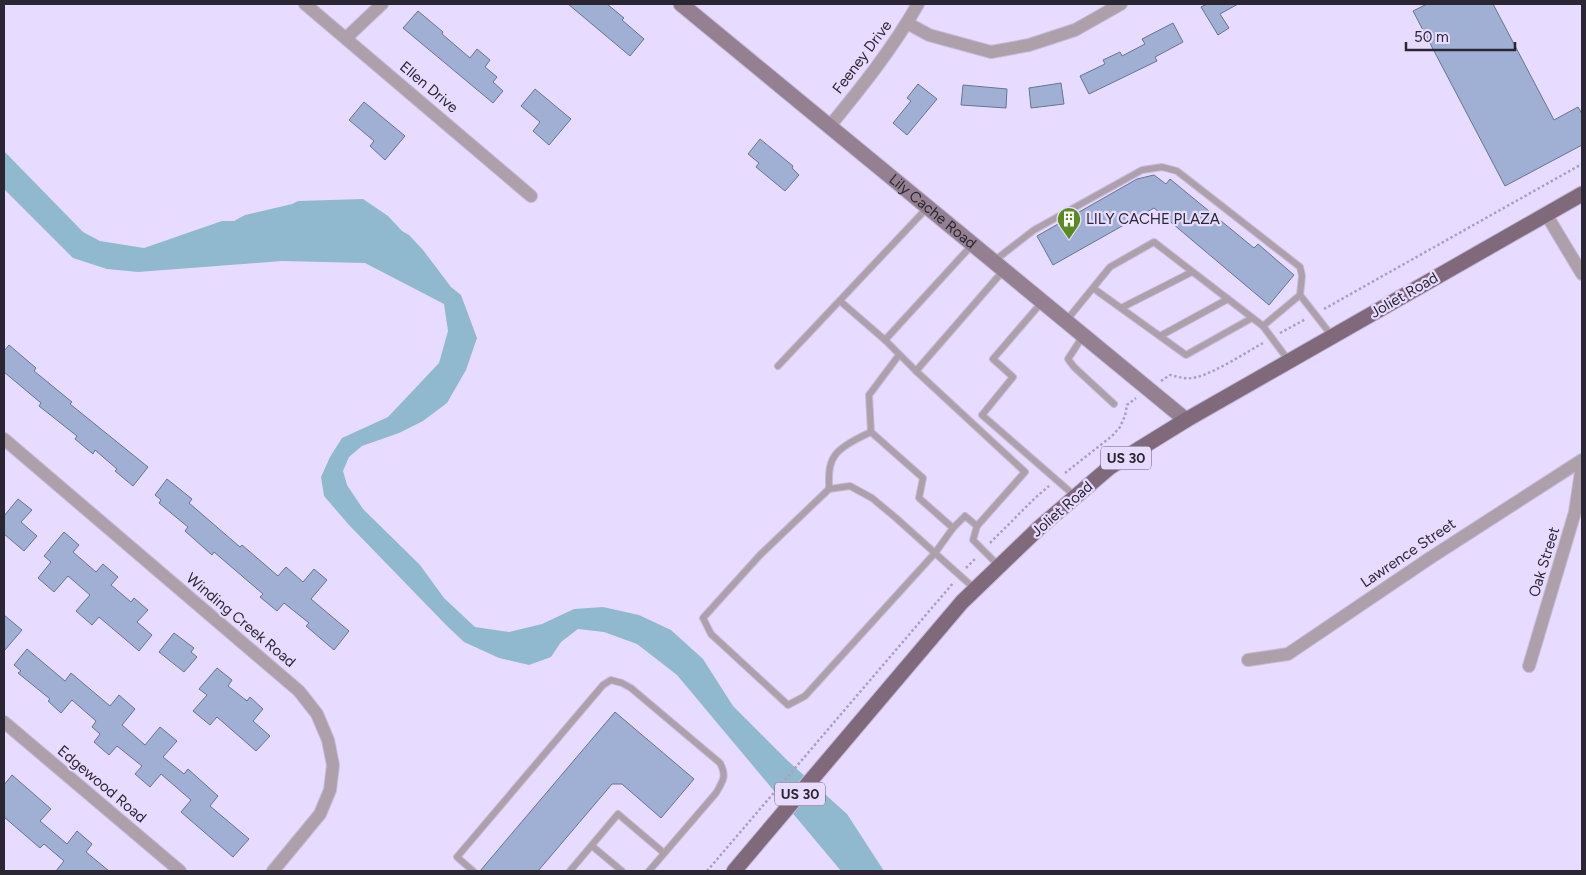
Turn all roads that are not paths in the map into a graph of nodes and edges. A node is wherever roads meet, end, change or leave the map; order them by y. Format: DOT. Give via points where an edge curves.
graph roads {
  1 [pos="305,4"];
  2 [pos="382,4"];
  3 [pos="681,4"];
  4 [pos="918,4"];
  5 [pos="1121,4"];
  6 [pos="907,23"];
  7 [pos="346,38"];
  8 [pos="829,127"];
  9 [pos="1582,194"];
  10 [pos="531,196"];
  11 [pos="928,208"];
  12 [pos="1546,214"];
  13 [pos="972,245"];
  14 [pos="1578,258"];
  15 [pos="998,266"];
  16 [pos="1192,272"];
  17 [pos="1582,274"];
  18 [pos="1093,288"];
  19 [pos="1300,295"];
  20 [pos="1228,299"];
  21 [pos="840,301"];
  22 [pos="1042,302"];
  23 [pos="1121,308"];
  24 [pos="1252,318"];
  25 [pos="1066,322"];
  26 [pos="1263,326"];
  27 [pos="1082,336"];
  28 [pos="1160,336"];
  29 [pos="1332,336"];
  30 [pos="885,340"];
  31 [pos="899,355"];
  32 [pos="1289,361"];
  33 [pos="778,366"];
  34 [pos="916,371"];
  35 [pos="1114,404"];
  36 [pos="1186,420"];
  37 [pos="870,432"];
  38 [pos="4,439"];
  39 [pos="1582,460"];
  40 [pos="1582,465"];
  41 [pos="829,489"];
  42 [pos="1076,497"];
  43 [pos="977,526"];
  44 [pos="954,528"];
  45 [pos="936,553"];
  46 [pos="999,566"];
  47 [pos="975,589"];
  48 [pos="1248,660"];
  49 [pos="1529,666"];
  50 [pos="4,722"];
  51 [pos="592,846"];
  52 [pos="664,853"];
  53 [pos="180,871"];
  54 [pos="273,871"];
  55 [pos="473,871"];
  56 [pos="570,871"];
  57 [pos="622,871"];
  58 [pos="649,871"];
  59 [pos="734,871"];
  1 -- 7 [label="street, Ellen Drive"];
  2 -- 7 [label="street"];
  3 -- 8 [label="street, Lily Cache Road"];
  4 -- 6 [label="street, Feeney Drive"];
  5 -- 6 [label="street" via="1075,30 1029,45 991,52 928,35"];
  6 -- 8 [label="street, Feeney Drive"];
  7 -- 10 [label="street, Ellen Drive"];
  8 -- 11 [label="street, Lily Cache Road"];
  9 -- 12 [label="main road, Joliet Road / US 30"];
  11 -- 13 [label="street, Lily Cache Road"];
  11 -- 21 [label="lane"];
  12 -- 14 [label="street"];
  12 -- 29 [label="main road, Joliet Road / US 30"];
  13 -- 15 [label="street, Lily Cache Road"];
  13 -- 30 [label="lane"];
  14 -- 17 [label="street"];
  15 -- 19 [label="lane" via="1034,230 1133,174 1162,167 1177,171 1300,267"];
  15 -- 22 [label="street, Lily Cache Road"];
  15 -- 34 [label="lane"];
  16 -- 18 [label="lane" via="1154,242 1110,267"];
  16 -- 20 [label="lane"];
  16 -- 23 [label="lane"];
  18 -- 23 [label="lane"];
  18 -- 25 [label="lane"];
  19 -- 26 [label="lane"];
  19 -- 29 [label="lane"];
  20 -- 24 [label="lane"];
  20 -- 28 [label="lane"];
  21 -- 30 [label="lane"];
  21 -- 33 [label="lane"];
  22 -- 25 [label="street, Lily Cache Road"];
  22 -- 42 [label="lane" via="993,359 1013,377 982,414"];
  23 -- 28 [label="lane"];
  24 -- 26 [label="lane"];
  24 -- 28 [label="lane" via="1186,355"];
  25 -- 27 [label="street, Lily Cache Road"];
  26 -- 32 [label="lane"];
  27 -- 35 [label="lane" via="1068,359"];
  27 -- 36 [label="street, Lily Cache Road"];
  29 -- 32 [label="main road, Joliet Road / US 30"];
  30 -- 31 [label="lane"];
  31 -- 34 [label="lane"];
  31 -- 37 [label="lane" via="869,395"];
  32 -- 36 [label="main road, Joliet Road / US 30"];
  34 -- 43 [label="lane" via="1025,472"];
  36 -- 42 [label="main road, Joliet Road / US 30" via="1110,468"];
  37 -- 41 [label="lane" via="834,456 829,472"];
  37 -- 44 [label="lane" via="923,478 919,498"];
  38 -- 54 [label="street, Winding Creek Road" via="299,691 317,714 328,740 333,765 330,790 320,814"];
  39 -- 48 [label="street, Lawrence Street" via="1288,654"];
  40 -- 49 [label="street, Oak Street" via="1575,512"];
  41 -- 45 [label="lane" via="850,486 872,498"];
  41 -- 45 [label="lane" via="760,555 703,618 712,634 788,705 805,696"];
  42 -- 46 [label="main road, Joliet Road / US 30"];
  43 -- 44 [label="lane" via="965,516"];
  43 -- 46 [label="lane" via="973,540"];
  44 -- 45 [label="lane"];
  45 -- 47 [label="lane"];
  46 -- 47 [label="main road, Joliet Road / US 30"];
  47 -- 59 [label="main road, Joliet Road / US 30"];
  50 -- 53 [label="street, Edgewood Road"];
  51 -- 52 [label="lane" via="618,814"];
  51 -- 56 [label="lane"];
  51 -- 57 [label="lane"];
  52 -- 55 [label="lane" via="716,793 724,771 720,763 631,688 611,680 603,685 456,857"];
  52 -- 58 [label="lane"];
}
